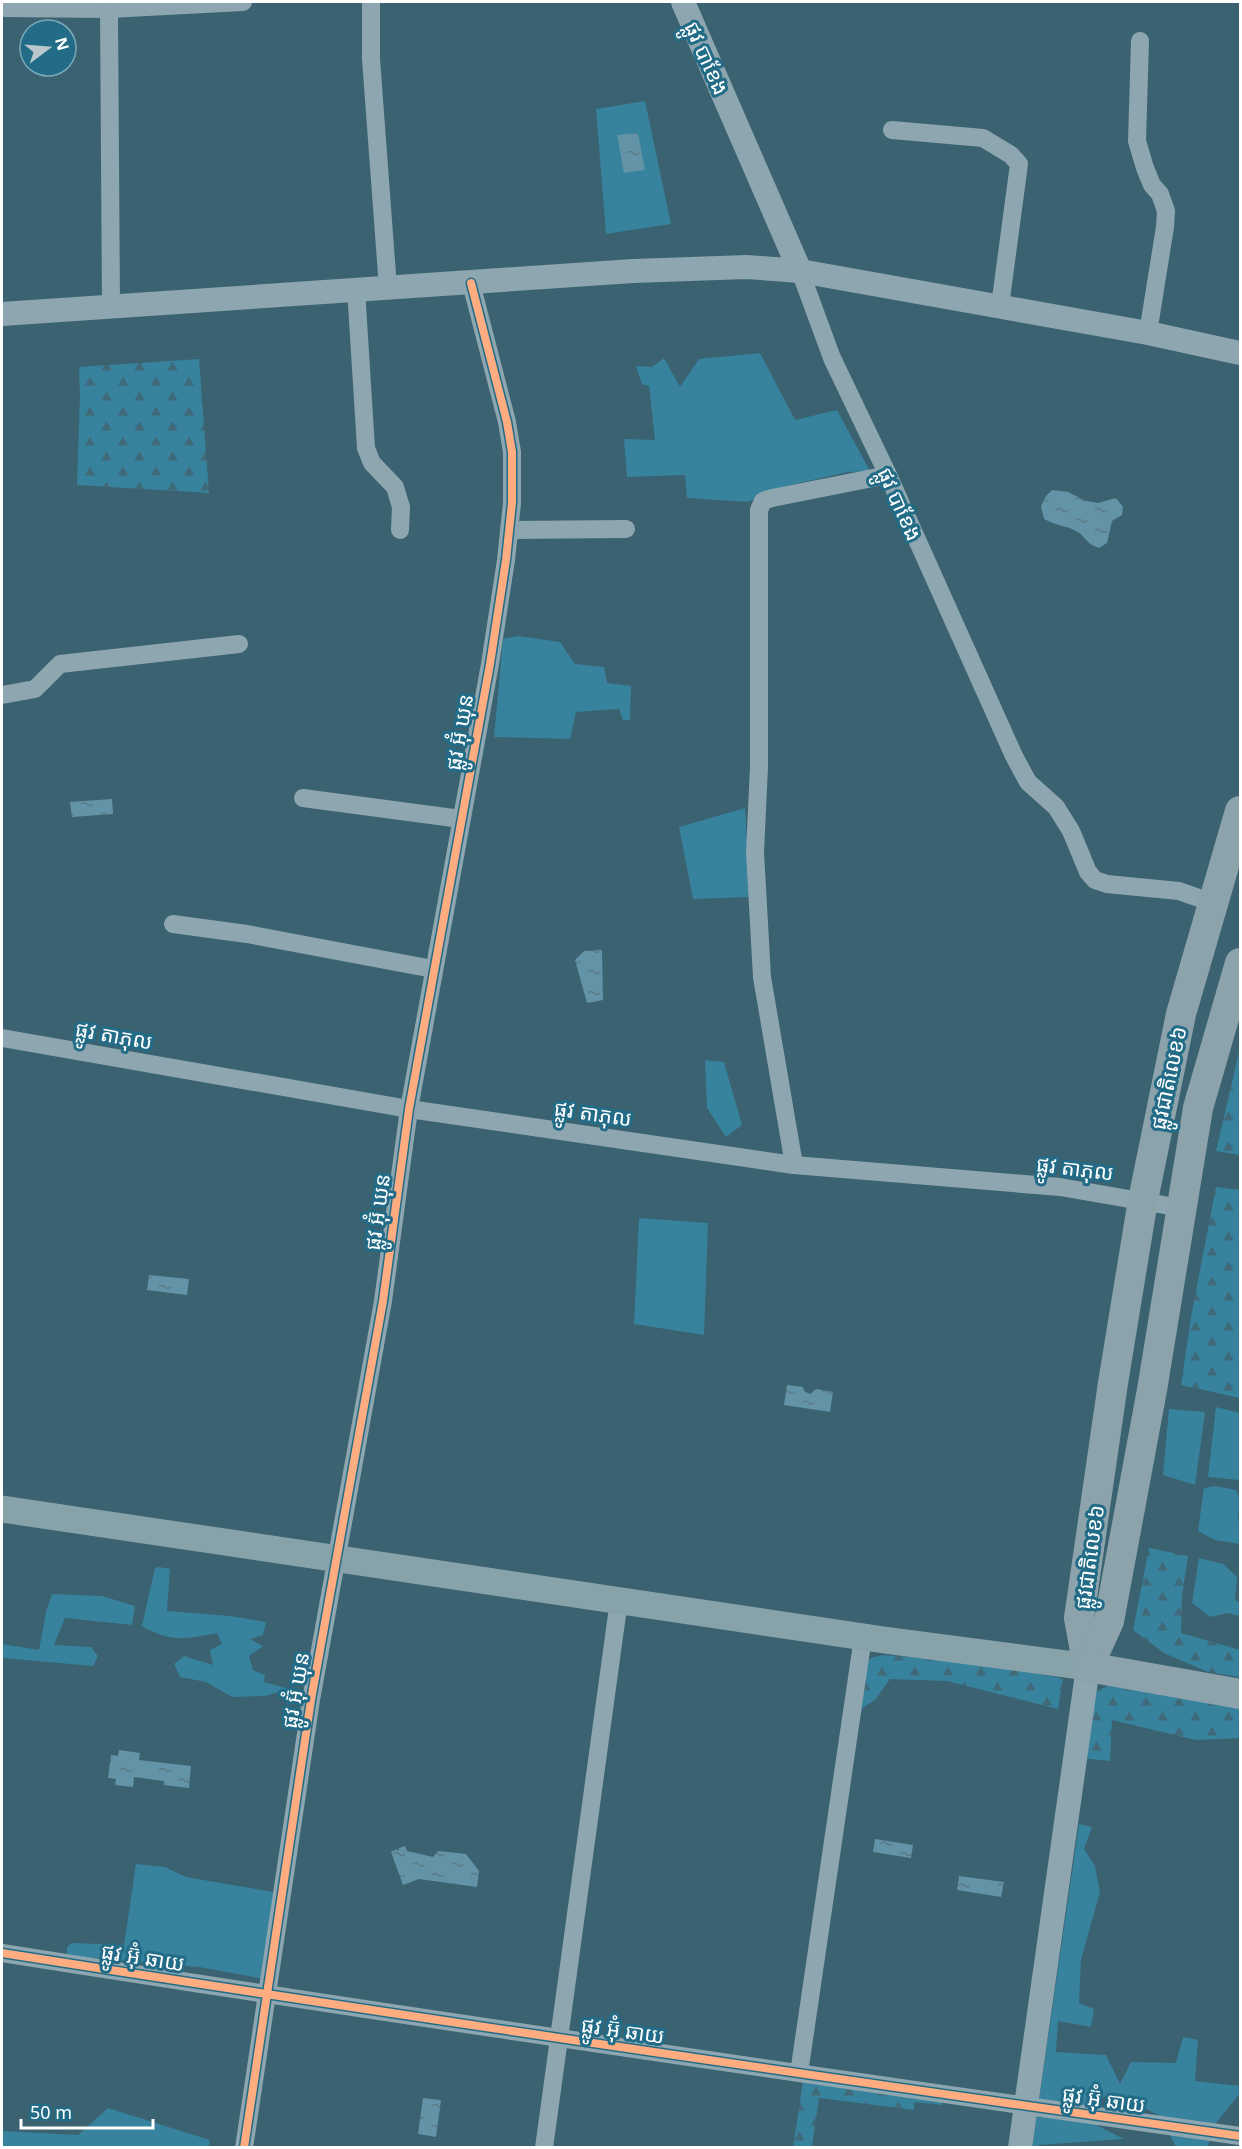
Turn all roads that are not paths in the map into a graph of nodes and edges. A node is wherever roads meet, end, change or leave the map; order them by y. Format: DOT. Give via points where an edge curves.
graph roads {
  1 [pos="243,2"];
  2 [pos="370,2"];
  3 [pos="683,2"];
  4 [pos="197,3"];
  5 [pos="2,8"];
  6 [pos="109,9"];
  7 [pos="1140,41"];
  8 [pos="892,130"];
  9 [pos="800,271"];
  10 [pos="471,283"];
  11 [pos="388,288"];
  12 [pos="356,290"];
  13 [pos="111,306"];
  14 [pos="1000,306"];
  15 [pos="2,314"];
  16 [pos="1148,333"];
  17 [pos="1240,353"];
  18 [pos="888,475"];
  19 [pos="626,529"];
  20 [pos="400,530"];
  21 [pos="509,531"];
  22 [pos="239,644"];
  23 [pos="2,694"];
  24 [pos="303,798"];
  25 [pos="1240,811"];
  26 [pos="461,819"];
  27 [pos="1213,903"];
  28 [pos="173,924"];
  29 [pos="1240,963"];
  30 [pos="434,969"];
  31 [pos="2,1038"];
  32 [pos="409,1109"];
  33 [pos="794,1165"];
  34 [pos="1143,1200"];
  35 [pos="1181,1208"];
  36 [pos="2,1509"];
  37 [pos="337,1559"];
  38 [pos="619,1600"];
  39 [pos="863,1637"];
  40 [pos="1088,1667"];
  41 [pos="1240,1694"];
  42 [pos="2,1953"];
  43 [pos="268,1995"];
  44 [pos="559,2039"];
  45 [pos="799,2073"];
  46 [pos="1026,2106"];
  47 [pos="1240,2136"];
  48 [pos="244,2148"];
  49 [pos="544,2148"];
  50 [pos="1020,2148"];
  1 -- 4 [label="street"];
  2 -- 11 [label="street"];
  3 -- 9 [label="street, ផ្លូវ បាខែង"];
  4 -- 6 [label="street"];
  5 -- 6 [label="street"];
  6 -- 13 [label="street"];
  7 -- 16 [label="street" via="1137,141 1166,211"];
  8 -- 14 [label="street" via="983,138 1019,164"];
  9 -- 10 [label="street" via="747,267 644,270"];
  9 -- 14 [label="street"];
  9 -- 18 [label="street, ផ្លូវ បាខែង" via="832,358"];
  10 -- 11 [label="street"];
  10 -- 21 [label="street, ផ្លូវ អ៊ុំ ឃុន" via="512,453"];
  11 -- 12 [label="street"];
  12 -- 13 [label="street"];
  12 -- 20 [label="street" via="366,448 372,463 395,487 401,507"];
  13 -- 15 [label="street"];
  14 -- 16 [label="street"];
  16 -- 17 [label="street"];
  18 -- 27 [label="street, ផ្លូវ បាខែង" via="1014,756 1028,782 1056,807 1088,872 1095,880 1107,884 1179,891"];
  18 -- 33 [label="street" via="772,498 763,501 759,510 756,875 762,977"];
  19 -- 21 [label="street"];
  21 -- 26 [label="street, ផ្លូវ អ៊ុំ ឃុន" via="490,664"];
  22 -- 23 [label="street" via="60,664 35,688"];
  24 -- 26 [label="street"];
  25 -- 27 [label="main road, ផ្លូវជាតិលេខ៦"];
  26 -- 30 [label="street, ផ្លូវ អ៊ុំ ឃុន"];
  27 -- 34 [label="main road, ផ្លូវជាតិលេខ៦" via="1181,1014"];
  28 -- 30 [label="street"];
  29 -- 35 [label="main road, ផ្លូវជាតិលេខ៦" via="1198,1108"];
  30 -- 32 [label="street, ផ្លូវ អ៊ុំ ឃុន"];
  31 -- 32 [label="street, ផ្លូវ តាភុល"];
  32 -- 33 [label="street, ផ្លូវ តាភុល"];
  32 -- 37 [label="street, ផ្លូវ អ៊ុំ ឃុន" via="383,1301"];
  33 -- 34 [label="street, ផ្លូវ តាភុល" via="1060,1187"];
  34 -- 35 [label="street, ផ្លូវ តាភុល"];
  34 -- 40 [label="main road, ផ្លូវជាតិលេខ៦" via="1079,1618"];
  35 -- 40 [label="main road, ផ្លូវជាតិលេខ៦" via="1109,1622"];
  36 -- 37 [label="main road"];
  37 -- 38 [label="main road"];
  37 -- 43 [label="street, ផ្លូវ អ៊ុំ ឃុន" via="311,1700"];
  38 -- 39 [label="main road"];
  38 -- 44 [label="street"];
  39 -- 40 [label="main road"];
  39 -- 45 [label="street"];
  40 -- 41 [label="main road"];
  40 -- 46 [label="street"];
  42 -- 43 [label="street, ផ្លូវ អ៊ុំ ឆាយ"];
  43 -- 44 [label="street, ផ្លូវ អ៊ុំ ឆាយ"];
  43 -- 48 [label="street, ផ្លូវ អ៊ុំ ឃុន"];
  44 -- 45 [label="street, ផ្លូវ អ៊ុំ ឆាយ"];
  44 -- 49 [label="street"];
  45 -- 46 [label="street, ផ្លូវ អ៊ុំ ឆាយ"];
  46 -- 47 [label="street, ផ្លូវ អ៊ុំ ឆាយ"];
  46 -- 50 [label="street"];
}
